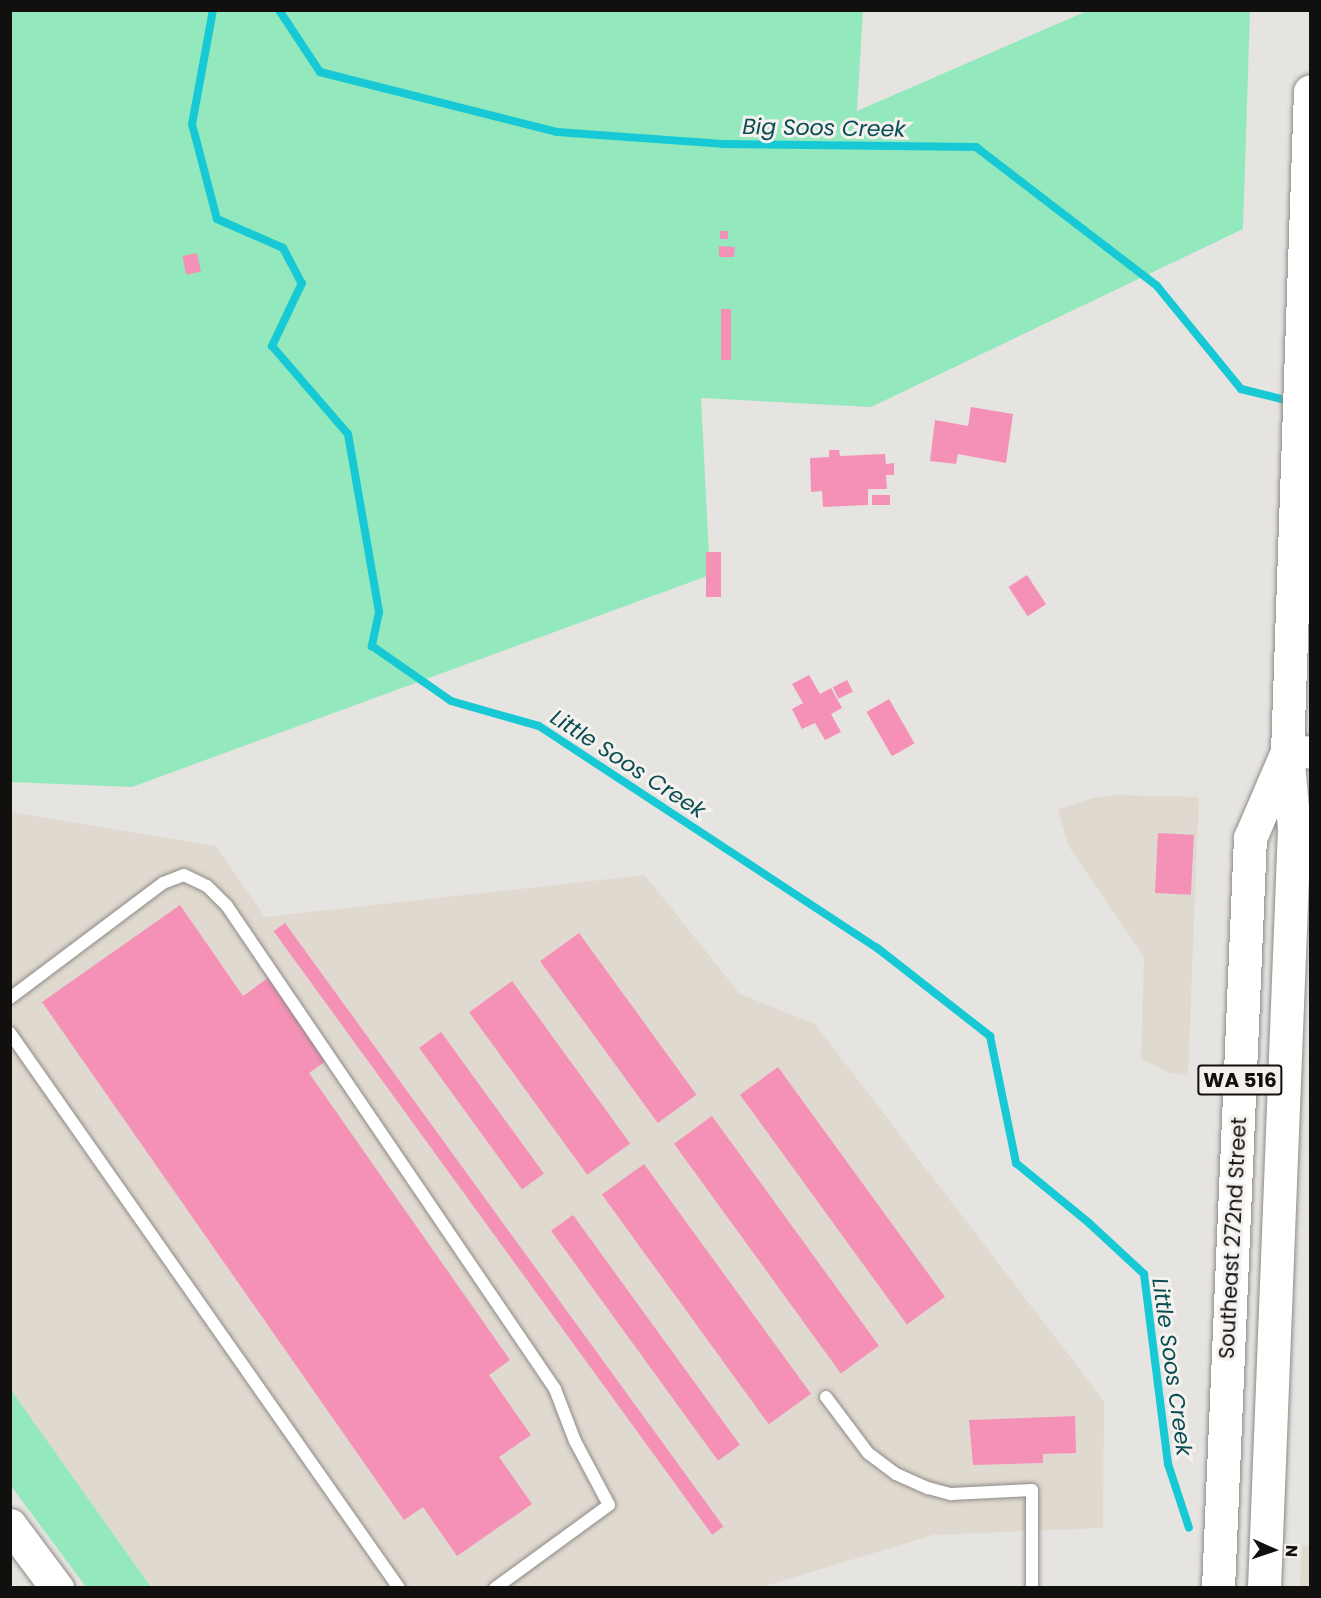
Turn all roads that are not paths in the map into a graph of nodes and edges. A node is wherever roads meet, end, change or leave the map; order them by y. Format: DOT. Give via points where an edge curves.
graph roads {
  1 [pos="1311,91"];
  2 [pos="1299,752"];
  3 [pos="10,998"];
  4 [pos="10,1033"];
  5 [pos="826,1397"];
  6 [pos="10,1524"];
  7 [pos="57,1587"];
  8 [pos="399,1587"];
  9 [pos="495,1587"];
  10 [pos="1032,1587"];
  11 [pos="1218,1587"];
  12 [pos="1264,1587"];
  1 -- 2 [label="main road, Southeast 272nd Street / WA 516" via="1296,499"];
  2 -- 11 [label="main road, Southeast 272nd Street / WA 516" via="1250,838"];
  2 -- 12 [label="main road, Southeast 272nd Street / WA 516"];
  3 -- 9 [label="lane" via="163,883 184,874 207,886 227,906 555,1389 575,1442 609,1505"];
  4 -- 8 [label="lane"];
  5 -- 10 [label="lane" via="868,1453 896,1474 951,1494 1032,1490"];
  6 -- 7 [label="main road"];
}
